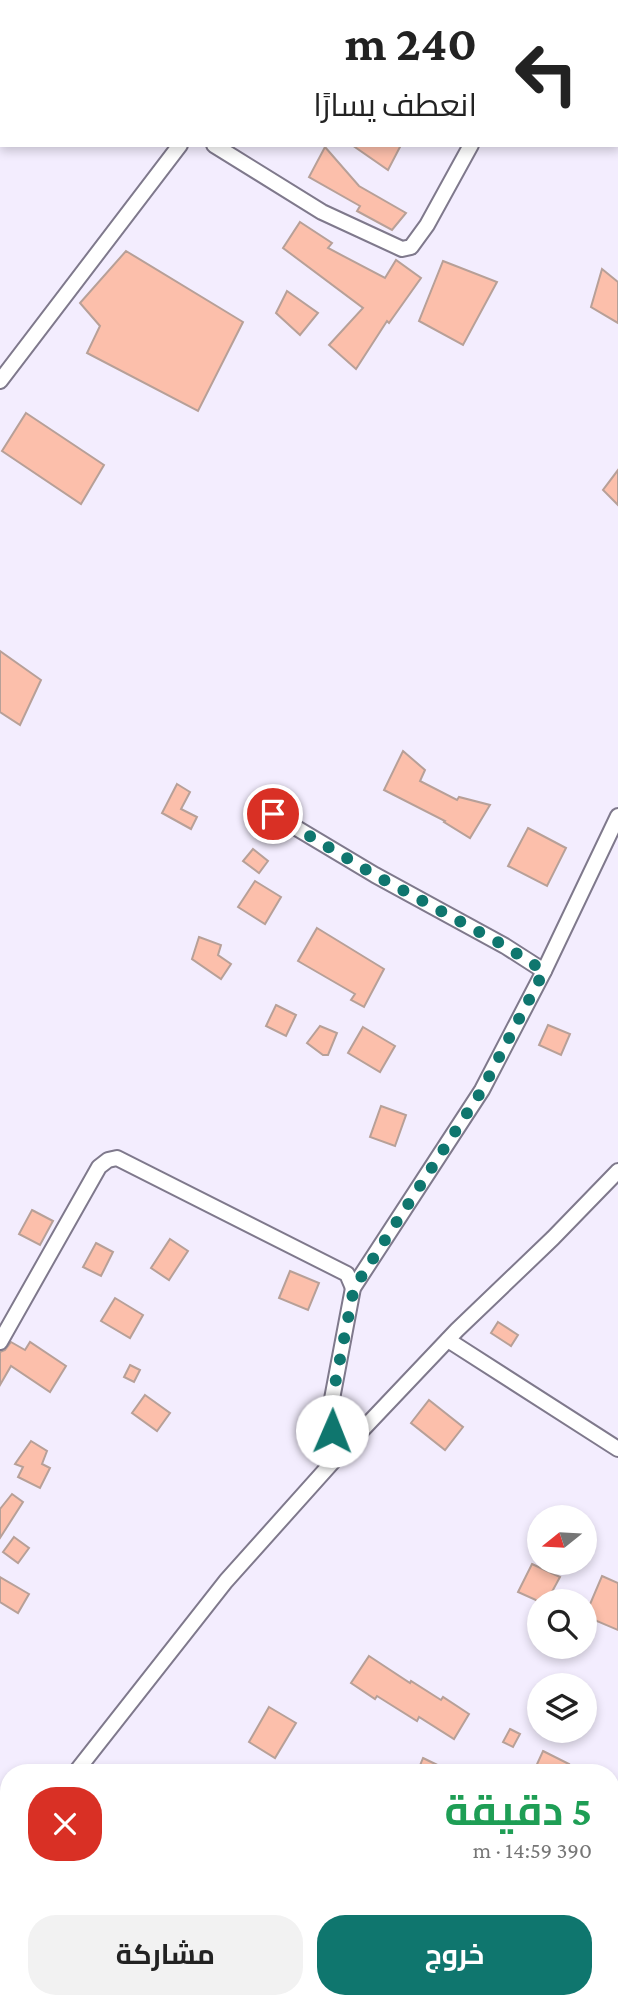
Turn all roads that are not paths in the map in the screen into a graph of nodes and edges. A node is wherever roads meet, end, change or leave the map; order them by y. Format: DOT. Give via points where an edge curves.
graph roads {
  1 [pos="178,147"];
  2 [pos="217,147"];
  3 [pos="470,147"];
  4 [pos="0,381"];
  5 [pos="273,814"];
  6 [pos="618,816"];
  7 [pos="544,971"];
  8 [pos="618,1171"];
  9 [pos="354,1288"];
  10 [pos="447,1340"];
  11 [pos="0,1342"];
  12 [pos="346,1447"];
  13 [pos="618,1449"];
  14 [pos="82,1764"];
  1 -- 4 [label="street"];
  2 -- 3 [label="street" via="322,212 402,249 411,247 427,225"];
  5 -- 7 [label="street"];
  6 -- 7 [label="street"];
  7 -- 9 [label="street" via="482,1090"];
  8 -- 10 [label="street"];
  9 -- 11 [label="street" via="347,1274 117,1158 99,1167"];
  9 -- 12 [label="street" via="328,1420"];
  10 -- 12 [label="street"];
  10 -- 13 [label="street"];
  12 -- 14 [label="street" via="226,1581"];
}
